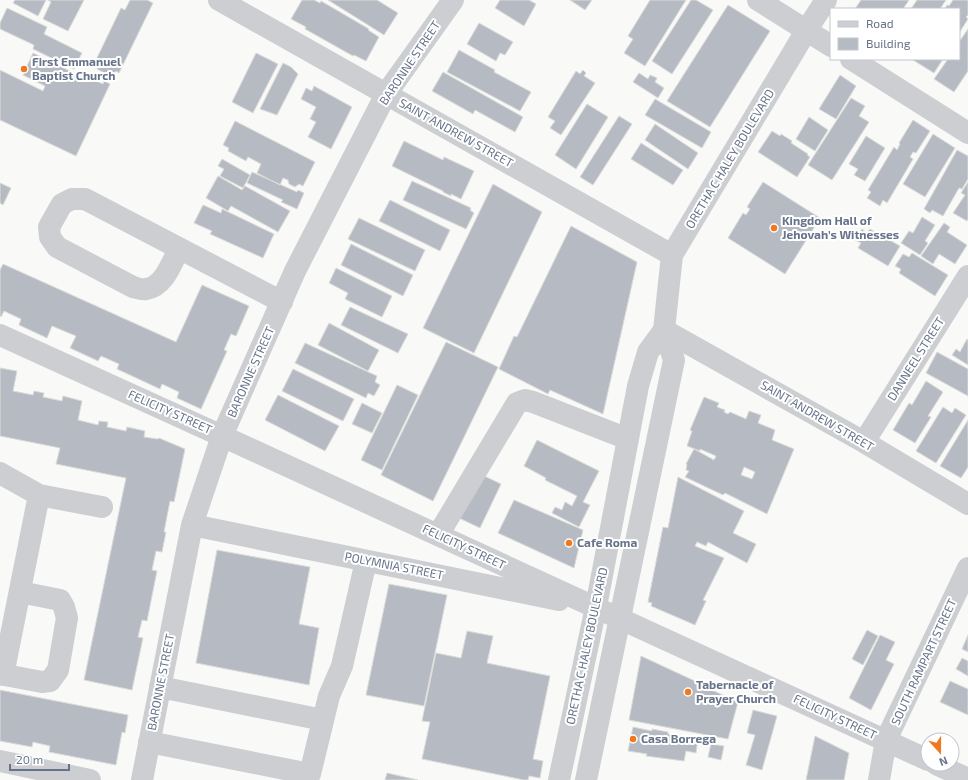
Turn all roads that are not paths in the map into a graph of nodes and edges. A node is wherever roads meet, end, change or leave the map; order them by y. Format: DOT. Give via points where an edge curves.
graph roads {
  1 [pos="219,0"];
  2 [pos="453,0"];
  3 [pos="758,0"];
  4 [pos="826,0"];
  5 [pos="806,31"];
  6 [pos="830,45"];
  7 [pos="853,60"];
  8 [pos="386,94"];
  9 [pos="968,133"];
  10 [pos="179,249"];
  11 [pos="672,255"];
  12 [pos="968,276"];
  13 [pos="282,302"];
  14 [pos="664,330"];
  15 [pos="0,335"];
  16 [pos="222,436"];
  17 [pos="628,439"];
  18 [pos="864,442"];
  19 [pos="0,473"];
  20 [pos="39,495"];
  21 [pos="968,504"];
  22 [pos="102,507"];
  23 [pos="192,525"];
  24 [pos="438,535"];
  25 [pos="366,561"];
  26 [pos="968,568"];
  27 [pos="20,592"];
  28 [pos="596,607"];
  29 [pos="620,618"];
  30 [pos="2,674"];
  31 [pos="160,687"];
  32 [pos="323,720"];
  33 [pos="886,740"];
  34 [pos="149,742"];
  35 [pos="920,756"];
  36 [pos="0,761"];
  37 [pos="953,772"];
  38 [pos="968,779"];
  39 [pos="90,780"];
  40 [pos="142,780"];
  41 [pos="559,780"];
  42 [pos="586,780"];
  43 [pos="879,780"];
  1 -- 8 [label="street, SAINT ANDREW STREET"];
  2 -- 8 [label="street, BARONNE STREET"];
  3 -- 5 [label="street"];
  4 -- 5 [label="street, ORETHA C HALEY BOULEVARD"];
  5 -- 6 [label="street"];
  5 -- 11 [label="street, ORETHA C HALEY BOULEVARD"];
  7 -- 9 [label="street"];
  8 -- 11 [label="street, SAINT ANDREW STREET"];
  8 -- 13 [label="street, BARONNE STREET" via="295,271"];
  10 -- 10 [label="street" via="85,199 72,198 62,204 49,227 50,236 57,247 133,287 146,289 157,284 166,274"];
  10 -- 13 [label="street"];
  11 -- 14 [label="street, ORETHA C HALEY BOULEVARD"];
  12 -- 18 [label="street, DANNEEL STREET"];
  13 -- 16 [label="street, BARONNE STREET"];
  14 -- 17 [label="street, ORETHA C HALEY BOULEVARD" via="648,352 638,386"];
  14 -- 18 [label="street, SAINT ANDREW STREET"];
  14 -- 29 [label="street, ORETHA C HALEY BOULEVARD" via="674,360"];
  15 -- 16 [label="street, FELICITY STREET"];
  16 -- 23 [label="street, BARONNE STREET"];
  16 -- 24 [label="street, FELICITY STREET"];
  17 -- 24 [label="street" via="533,402 525,400 517,403"];
  17 -- 28 [label="street, ORETHA C HALEY BOULEVARD"];
  18 -- 21 [label="street, SAINT ANDREW STREET"];
  19 -- 20 [label="street"];
  20 -- 22 [label="street"];
  20 -- 27 [label="street"];
  23 -- 25 [label="street, POLYMNIA STREET"];
  23 -- 31 [label="street, BARONNE STREET"];
  24 -- 28 [label="street, FELICITY STREET"];
  25 -- 28 [label="street, POLYMNIA STREET"];
  25 -- 32 [label="street" via="342,666 329,696"];
  26 -- 33 [label="street, SOUTH RAMPART STREET"];
  27 -- 30 [label="street"];
  27 -- 30 [label="street" via="60,600 64,607 67,618 58,670 50,681 42,682"];
  28 -- 29 [label="street, FELICITY STREET"];
  28 -- 41 [label="street, ORETHA C HALEY BOULEVARD"];
  29 -- 33 [label="street, FELICITY STREET"];
  29 -- 42 [label="street, ORETHA C HALEY BOULEVARD"];
  31 -- 32 [label="street"];
  31 -- 34 [label="street, BARONNE STREET"];
  32 -- 34 [label="street" via="310,774"];
  33 -- 35 [label="street, FELICITY STREET"];
  33 -- 43 [label="street, SOUTH RAMPART STREET"];
  34 -- 40 [label="street, BARONNE STREET"];
  36 -- 39 [label="street"];
  37 -- 38 [label="street"];
}
